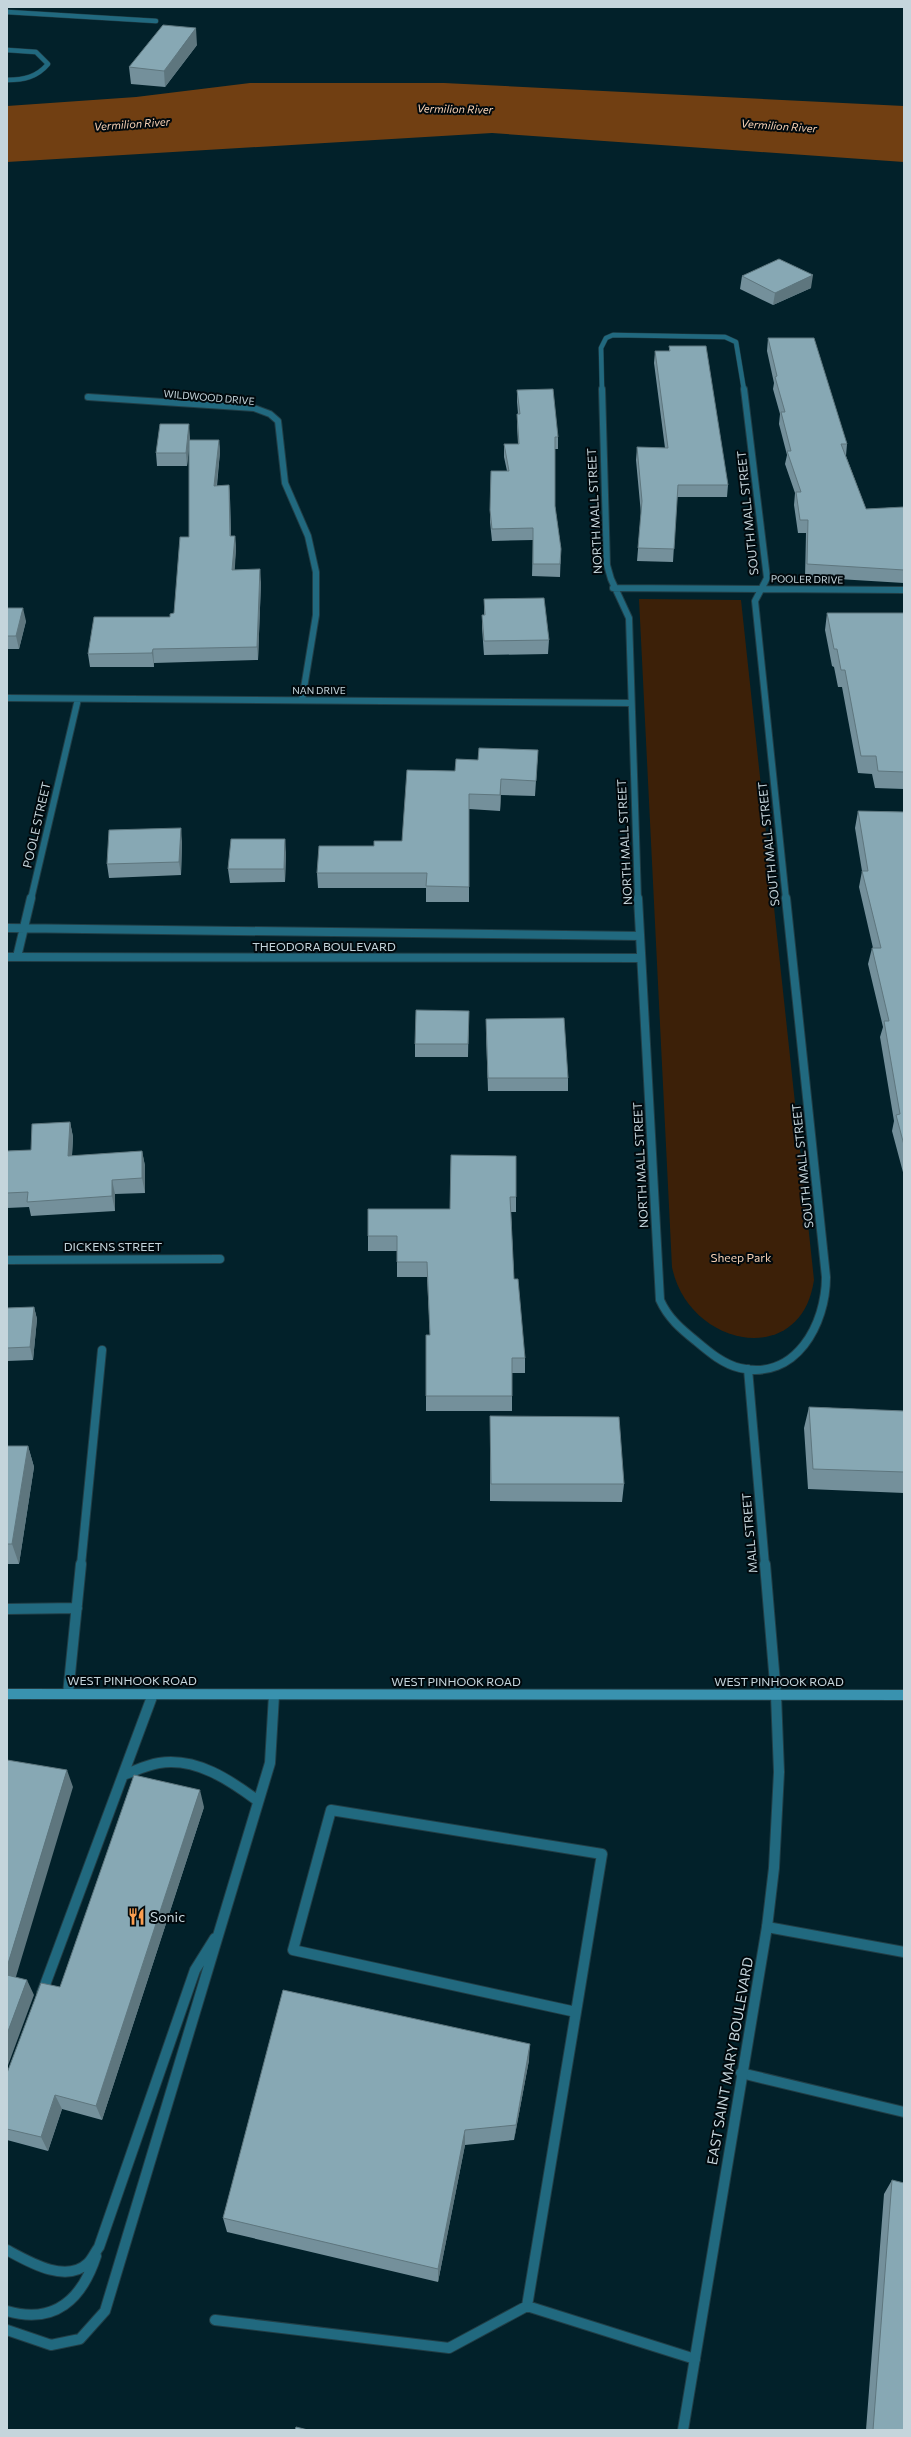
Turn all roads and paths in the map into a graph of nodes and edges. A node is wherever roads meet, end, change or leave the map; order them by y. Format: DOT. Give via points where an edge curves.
graph roads {
  1 [pos="7,12"];
  2 [pos="156,21"];
  3 [pos="7,50"];
  4 [pos="7,80"];
  5 [pos="671,335"];
  6 [pos="88,397"];
  7 [pos="613,588"];
  8 [pos="763,588"];
  9 [pos="904,590"];
  10 [pos="7,698"];
  11 [pos="78,699"];
  12 [pos="302,700"];
  13 [pos="630,703"];
  14 [pos="7,928"];
  15 [pos="24,928"];
  16 [pos="640,936"];
  17 [pos="7,957"];
  18 [pos="17,957"];
  19 [pos="641,958"];
  20 [pos="220,1259"];
  21 [pos="7,1260"];
  22 [pos="102,1350"];
  23 [pos="748,1369"];
  24 [pos="77,1608"];
  25 [pos="7,1609"];
  26 [pos="7,1694"];
  27 [pos="68,1694"];
  28 [pos="154,1694"];
  29 [pos="274,1695"];
  30 [pos="776,1695"];
  31 [pos="904,1695"];
  32 [pos="124,1775"];
  33 [pos="258,1801"];
  34 [pos="221,1927"];
  35 [pos="767,1927"];
  36 [pos="904,1952"];
  37 [pos="38,2005"];
  38 [pos="577,2012"];
  39 [pos="741,2073"];
  40 [pos="904,2112"];
  41 [pos="99,2247"];
  42 [pos="7,2250"];
  43 [pos="527,2306"];
  44 [pos="7,2311"];
  45 [pos="215,2320"];
  46 [pos="7,2330"];
  47 [pos="694,2359"];
  48 [pos="683,2430"];
  1 -- 2 [label="street"];
  3 -- 4 [label="street" via="36,52 48,64 41,74"];
  5 -- 7 [label="street, NORTH MALL STREET" via="613,335 606,338 601,348 607,566"];
  5 -- 8 [label="street, SOUTH MALL STREET" via="725,337 738,345 767,578"];
  6 -- 12 [label="street, WILDWOOD DRIVE" via="254,408 270,414 278,421 285,483 308,536 316,572 316,615"];
  7 -- 8 [label="street, POOLER DRIVE"];
  7 -- 13 [label="street, NORTH MALL STREET" via="629,618"];
  8 -- 9 [label="street, POOLER DRIVE"];
  8 -- 23 [label="street, SOUTH MALL STREET" via="755,601 826,1277 826,1300 814,1334 803,1347 774,1366"];
  10 -- 11 [label="street, NAN DRIVE"];
  11 -- 12 [label="street, NAN DRIVE"];
  11 -- 15 [label="street, POOLE STREET"];
  12 -- 13 [label="street, NAN DRIVE"];
  13 -- 16 [label="street, NORTH MALL STREET"];
  14 -- 15 [label="street, THEODORA BOULEVARD"];
  15 -- 16 [label="street, THEODORA BOULEVARD"];
  15 -- 18 [label="street, POOLE STREET"];
  16 -- 19 [label="street, NORTH MALL STREET"];
  17 -- 18 [label="street, THEODORA BOULEVARD"];
  18 -- 19 [label="street, THEODORA BOULEVARD"];
  19 -- 23 [label="street, NORTH MALL STREET" via="660,1300 665,1313 706,1350 721,1360"];
  20 -- 21 [label="street, DICKENS STREET"];
  22 -- 24 [label="street"];
  23 -- 30 [label="street, MALL STREET"];
  24 -- 25 [label="street"];
  24 -- 27 [label="street"];
  26 -- 27 [label="main road, WEST PINHOOK ROAD"];
  27 -- 28 [label="main road, WEST PINHOOK ROAD"];
  28 -- 29 [label="main road, WEST PINHOOK ROAD"];
  28 -- 32 [label="street"];
  29 -- 30 [label="main road, WEST PINHOOK ROAD"];
  29 -- 33 [label="street" via="270,1763"];
  30 -- 31 [label="main road, WEST PINHOOK ROAD"];
  30 -- 35 [label="street, EAST SAINT MARY BOULEVARD" via="779,1772 774,1868"];
  32 -- 33 [label="street" via="162,1763 198,1767 227,1778"];
  32 -- 37 [label="street"];
  33 -- 34 [label="street"];
  34 -- 41 [label="street" via="195,1970"];
  34 -- 46 [label="street" via="105,2311 80,2338 51,2345"];
  35 -- 36 [label="street"];
  35 -- 39 [label="street, EAST SAINT MARY BOULEVARD"];
  38 -- 38 [label="street" via="602,1854 331,1810 292,1950"];
  38 -- 43 [label="street"];
  39 -- 40 [label="street"];
  39 -- 47 [label="street, EAST SAINT MARY BOULEVARD"];
  41 -- 42 [label="street" via="88,2263 80,2268 57,2271 35,2265"];
  41 -- 44 [label="street" via="90,2273 79,2293 39,2314 22,2315"];
  43 -- 45 [label="street" via="449,2348"];
  43 -- 47 [label="street"];
  47 -- 48 [label="street, EAST SAINT MARY BOULEVARD"];
}
